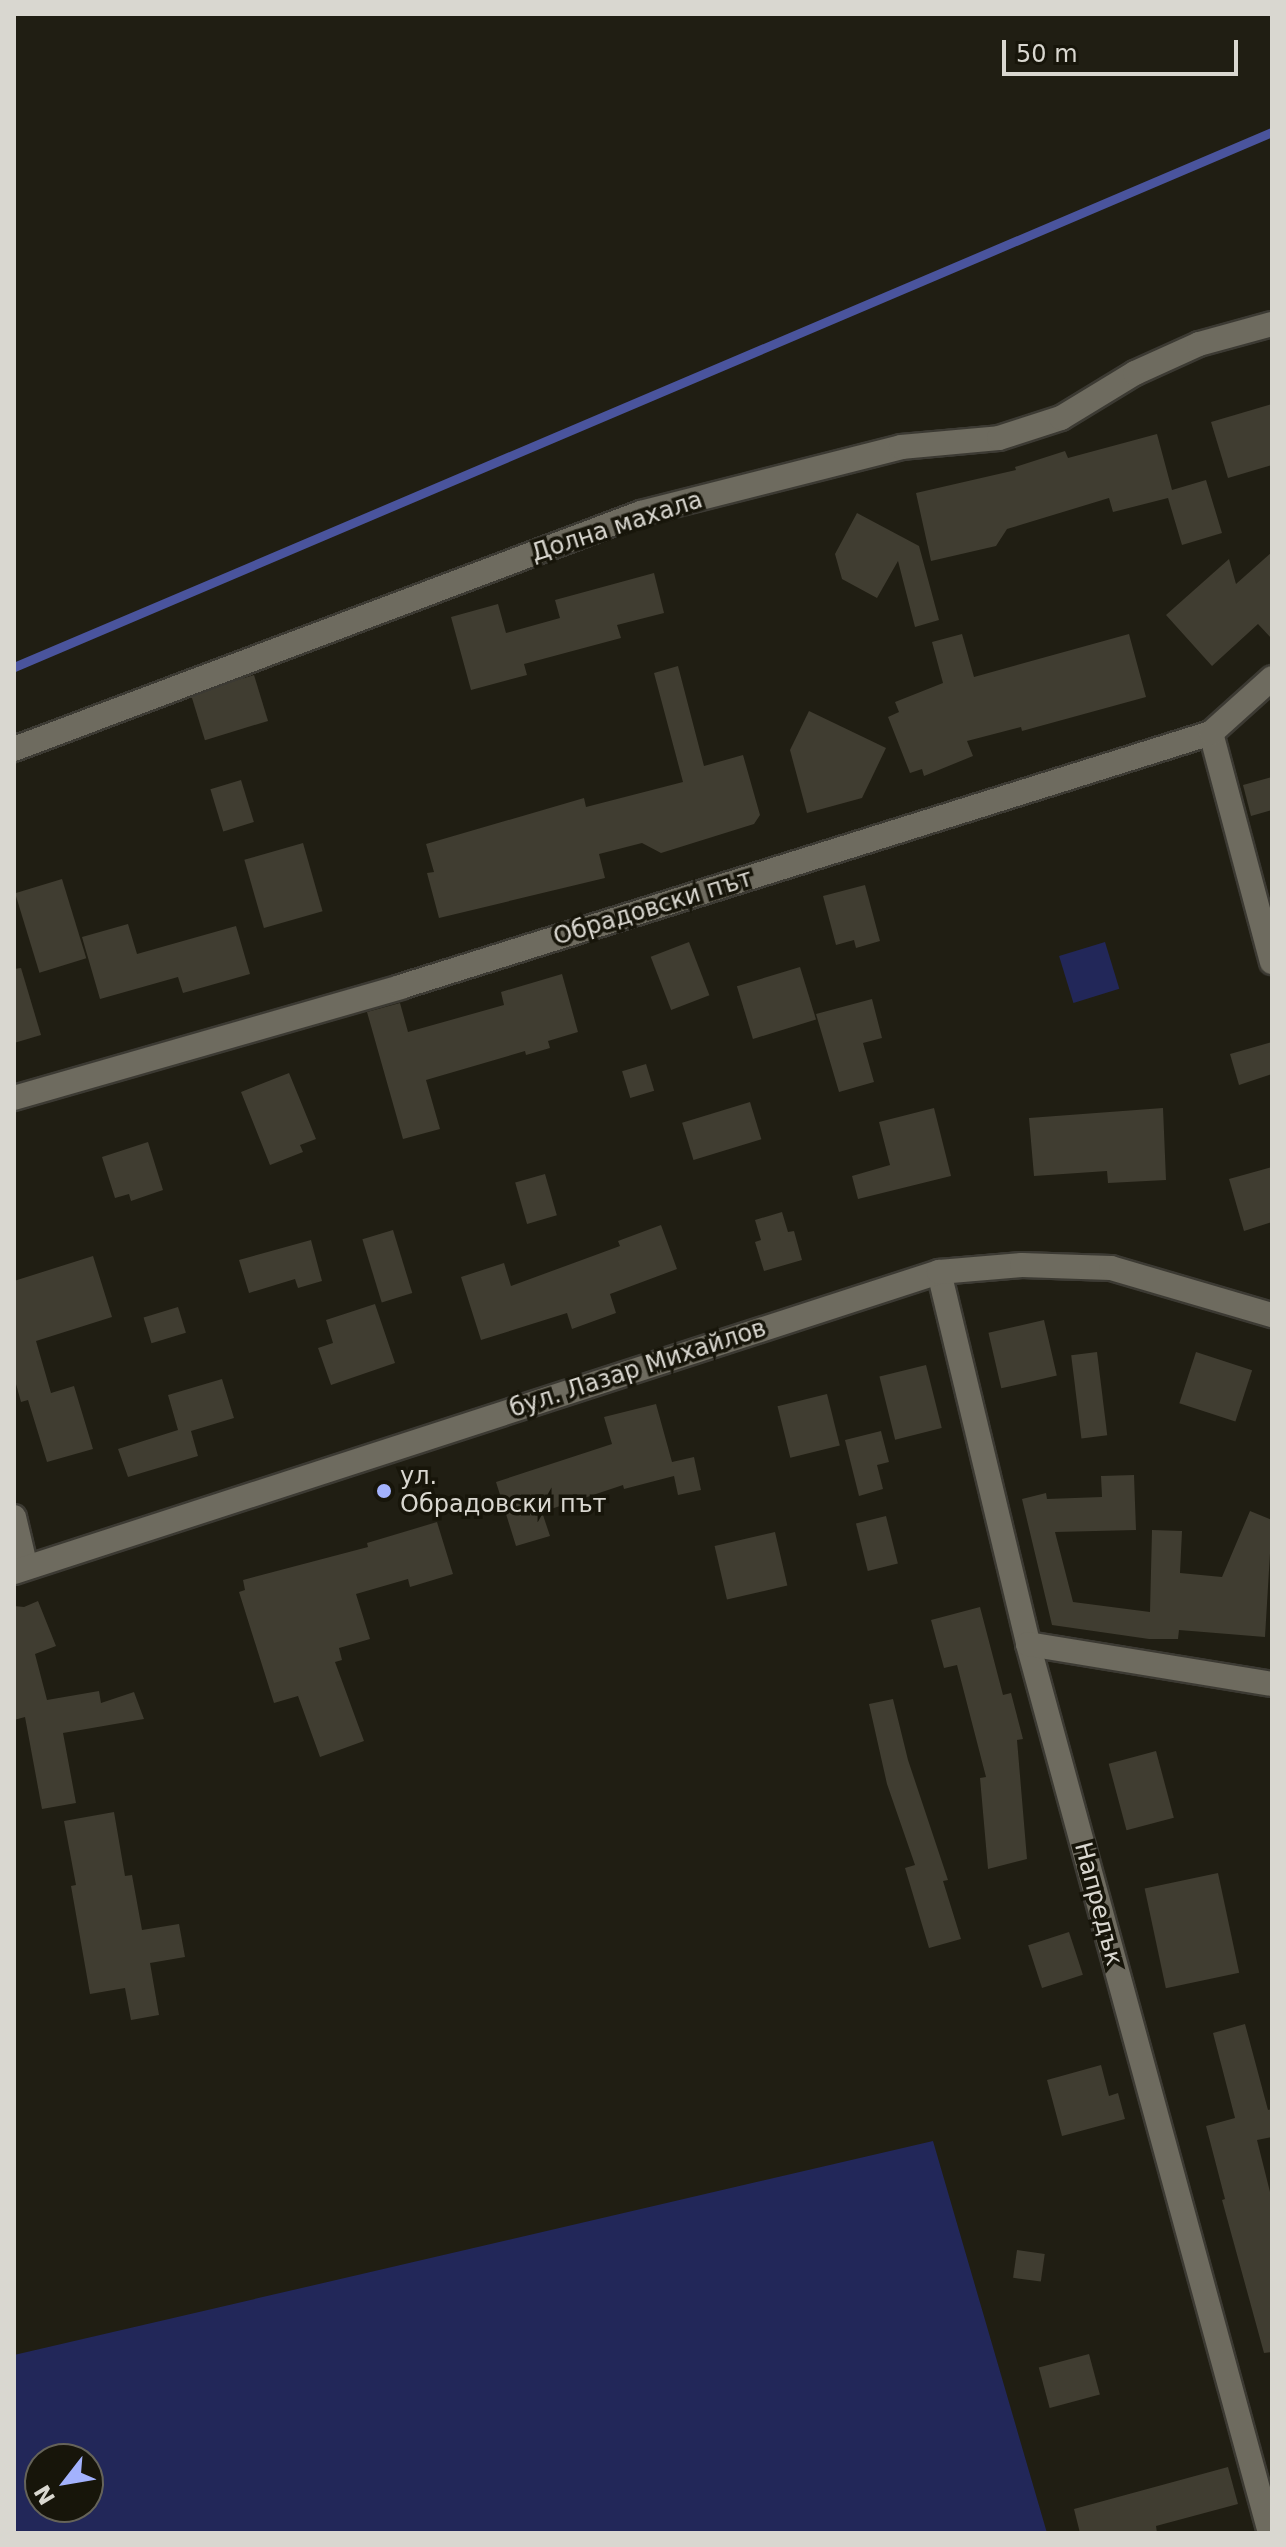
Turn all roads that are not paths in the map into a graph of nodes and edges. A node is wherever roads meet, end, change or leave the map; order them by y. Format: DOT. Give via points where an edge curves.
graph roads {
  1 [pos="1272,324"];
  2 [pos="1272,678"];
  3 [pos="1211,733"];
  4 [pos="14,749"];
  5 [pos="1272,962"];
  6 [pos="14,1098"];
  7 [pos="939,1272"];
  8 [pos="1272,1315"];
  9 [pos="14,1517"];
  10 [pos="20,1570"];
  11 [pos="1028,1644"];
  12 [pos="1272,1684"];
  13 [pos="1270,2533"];
  1 -- 4 [label="street, Долна махала" via="1199,344 1135,373 1061,418 999,438 901,447 641,513"];
  2 -- 3 [label="street, Обрадовски път"];
  3 -- 5 [label="street"];
  3 -- 6 [label="street, Обрадовски път" via="400,987"];
  7 -- 8 [label="street, бул. Лазар Михайлов" via="1022,1265 1111,1268"];
  7 -- 10 [label="street, бул. Лазар Михайлов"];
  7 -- 11 [label="street, Напредък"];
  9 -- 10 [label="street"];
  11 -- 12 [label="street"];
  11 -- 13 [label="street, Напредък"];
}
